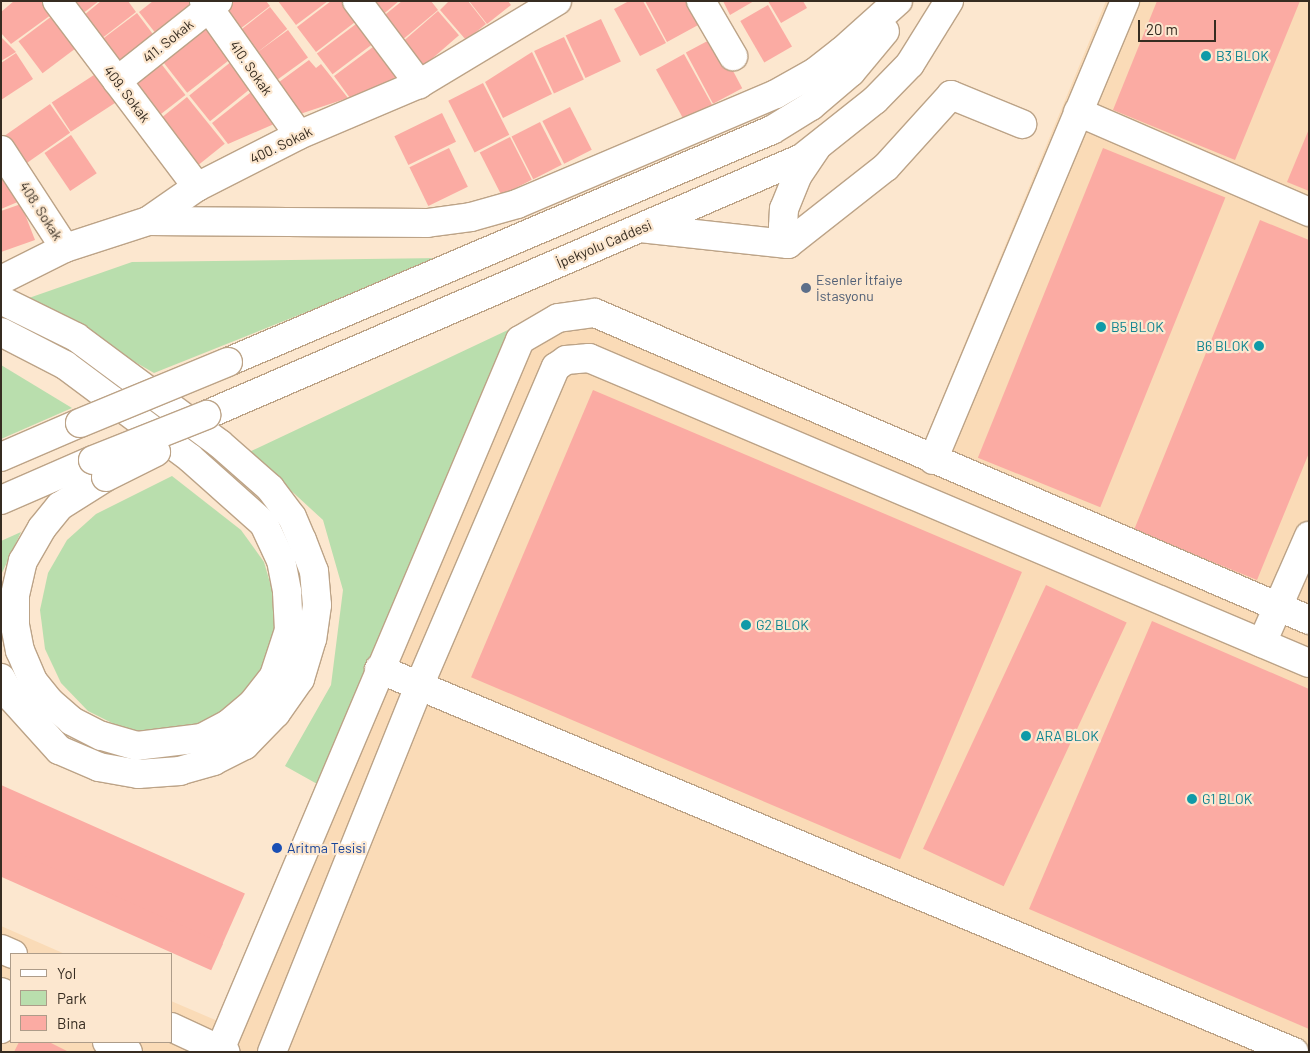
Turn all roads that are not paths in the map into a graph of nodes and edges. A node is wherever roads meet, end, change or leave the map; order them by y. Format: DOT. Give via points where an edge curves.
graph roads {
  1 [pos="57,1"];
  2 [pos="357,1"];
  3 [pos="558,1"];
  4 [pos="701,1"];
  5 [pos="898,1"];
  6 [pos="906,1"];
  7 [pos="949,1"];
  8 [pos="1125,1"];
  9 [pos="210,4"];
  10 [pos="522,9"];
  11 [pos="733,56"];
  12 [pos="118,81"];
  13 [pos="419,84"];
  14 [pos="1078,112"];
  15 [pos="1022,124"];
  16 [pos="299,135"];
  17 [pos="816,148"];
  18 [pos="1,150"];
  19 [pos="197,187"];
  20 [pos="1309,212"];
  21 [pos="148,220"];
  22 [pos="640,228"];
  23 [pos="788,244"];
  24 [pos="65,248"];
  25 [pos="1,280"];
  26 [pos="1,300"];
  27 [pos="1,332"];
  28 [pos="1,457"];
  29 [pos="933,460"];
  30 [pos="99,468"];
  31 [pos="1,500"];
  32 [pos="1309,536"];
  33 [pos="1278,607"];
  34 [pos="1309,620"];
  35 [pos="1262,643"];
  36 [pos="1309,663"];
  37 [pos="379,669"];
  38 [pos="1,678"];
  39 [pos="419,686"];
  40 [pos="10,1010"];
  41 [pos="172,1027"];
  42 [pos="1,1029"];
  43 [pos="109,1043"];
  44 [pos="221,1051"];
  45 [pos="128,1052"];
  46 [pos="272,1052"];
  47 [pos="1294,1052"];
  1 -- 12 [label="main road, 409. Sokak"];
  2 -- 13 [label="main road"];
  3 -- 10 [label="main road, 400. Sokak"];
  4 -- 11 [label="main road"];
  5 -- 21 [label="main road" via="815,72 776,94 508,206 471,217 428,223"];
  6 -- 28 [label="main road, bridge" via="851,72 811,106 772,130"];
  7 -- 17 [label="main road, İpekyolu Caddesi" via="910,64 875,100"];
  8 -- 14 [label="main road"];
  9 -- 12 [label="main road, 411. Sokak"];
  9 -- 16 [label="main road, 410. Sokak"];
  10 -- 13 [label="main road, 400. Sokak"];
  12 -- 19 [label="main road, 409. Sokak"];
  13 -- 16 [label="main road, 400. Sokak"];
  14 -- 20 [label="main road"];
  14 -- 29 [label="main road"];
  15 -- 23 [label="main road" via="951,95 886,167"];
  16 -- 19 [label="main road, 400. Sokak"];
  17 -- 22 [label="main road, İpekyolu Caddesi" via="802,158"];
  17 -- 23 [label="main road" via="798,175 784,209 783,226"];
  18 -- 24 [label="main road, 408. Sokak"];
  19 -- 21 [label="main road, 400. Sokak"];
  21 -- 24 [label="main road, 400. Sokak"];
  22 -- 23 [label="main road"];
  22 -- 30 [label="main road, İpekyolu Caddesi, bridge" via="206,415 169,444"];
  24 -- 25 [label="main road, 400. Sokak"];
  26 -- 38 [label="main road" via="76,337 220,444 270,488 292,517 302,540 314,571 317,605 312,638 300,679 276,713 245,745 214,761 180,771 138,774 106,768 59,750 12,698"];
  27 -- 30 [label="main road" via="64,366 112,400 190,458 264,524 281,560 287,592 288,630 274,676 228,724 202,738 137,746 102,736 72,721 50,702 33,681 20,651 15,626 15,596 23,562 42,528"];
  29 -- 33 [label="main road"];
  29 -- 37 [label="main road" via="595,313 558,318 520,340"];
  30 -- 31 [label="main road"];
  32 -- 33 [label="main road"];
  33 -- 34 [label="main road"];
  33 -- 35 [label="main road"];
  35 -- 36 [label="main road"];
  35 -- 39 [label="main road" via="589,358 577,358 556,368"];
  37 -- 39 [label="main road"];
  37 -- 44 [label="main road"];
  39 -- 46 [label="main road"];
  39 -- 47 [label="main road"];
  40 -- 42 [label="main road"];
  41 -- 44 [label="main road"];
  43 -- 45 [label="main road"];
}
